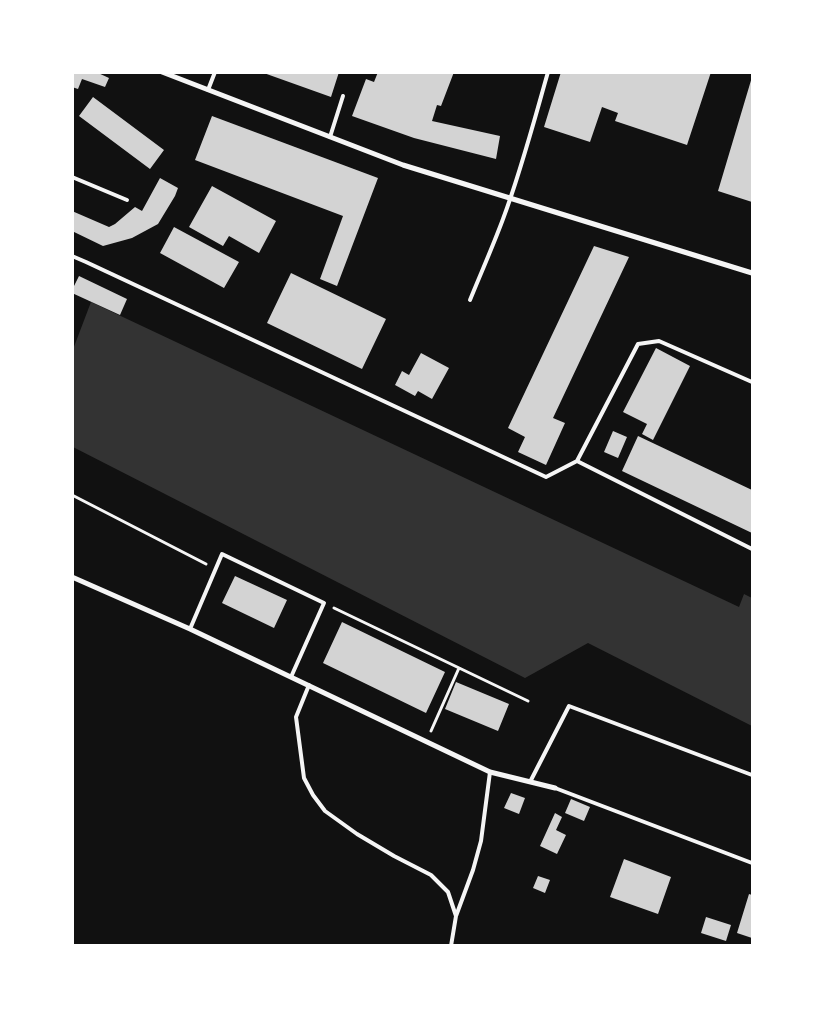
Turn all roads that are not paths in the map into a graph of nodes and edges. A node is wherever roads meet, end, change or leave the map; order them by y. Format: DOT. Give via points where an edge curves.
graph roads {
  1 [pos="162,72"];
  2 [pos="215,72"];
  3 [pos="548,72"];
  4 [pos="208,90"];
  5 [pos="343,96"];
  6 [pos="330,137"];
  7 [pos="72,177"];
  8 [pos="510,198"];
  9 [pos="127,200"];
  10 [pos="72,256"];
  11 [pos="752,274"];
  12 [pos="470,300"];
  13 [pos="752,382"];
  14 [pos="577,461"];
  15 [pos="752,549"];
  16 [pos="72,577"];
  17 [pos="190,629"];
  18 [pos="291,677"];
  19 [pos="309,685"];
  20 [pos="490,772"];
  21 [pos="752,775"];
  22 [pos="530,782"];
  23 [pos="555,788"];
  24 [pos="752,863"];
  25 [pos="456,916"];
  26 [pos="450,946"];
  1 -- 4 [label="street"];
  2 -- 4 [label="lane"];
  3 -- 8 [label="lane"];
  4 -- 6 [label="street"];
  5 -- 6 [label="lane"];
  6 -- 8 [label="street" via="403,165"];
  7 -- 9 [label="lane"];
  8 -- 11 [label="street"];
  8 -- 12 [label="lane"];
  10 -- 14 [label="lane" via="546,477"];
  13 -- 14 [label="lane" via="659,341 638,344"];
  14 -- 15 [label="lane"];
  16 -- 17 [label="street"];
  17 -- 18 [label="street"];
  17 -- 18 [label="lane" via="222,554 324,603"];
  18 -- 19 [label="street"];
  19 -- 20 [label="street"];
  19 -- 25 [label="lane" via="296,717 304,778 313,795 325,811 357,834 431,875 448,892"];
  20 -- 22 [label="street"];
  20 -- 25 [label="lane" via="480,841"];
  21 -- 22 [label="lane" via="569,706"];
  22 -- 23 [label="street"];
  23 -- 24 [label="lane"];
  25 -- 26 [label="lane"];
}
